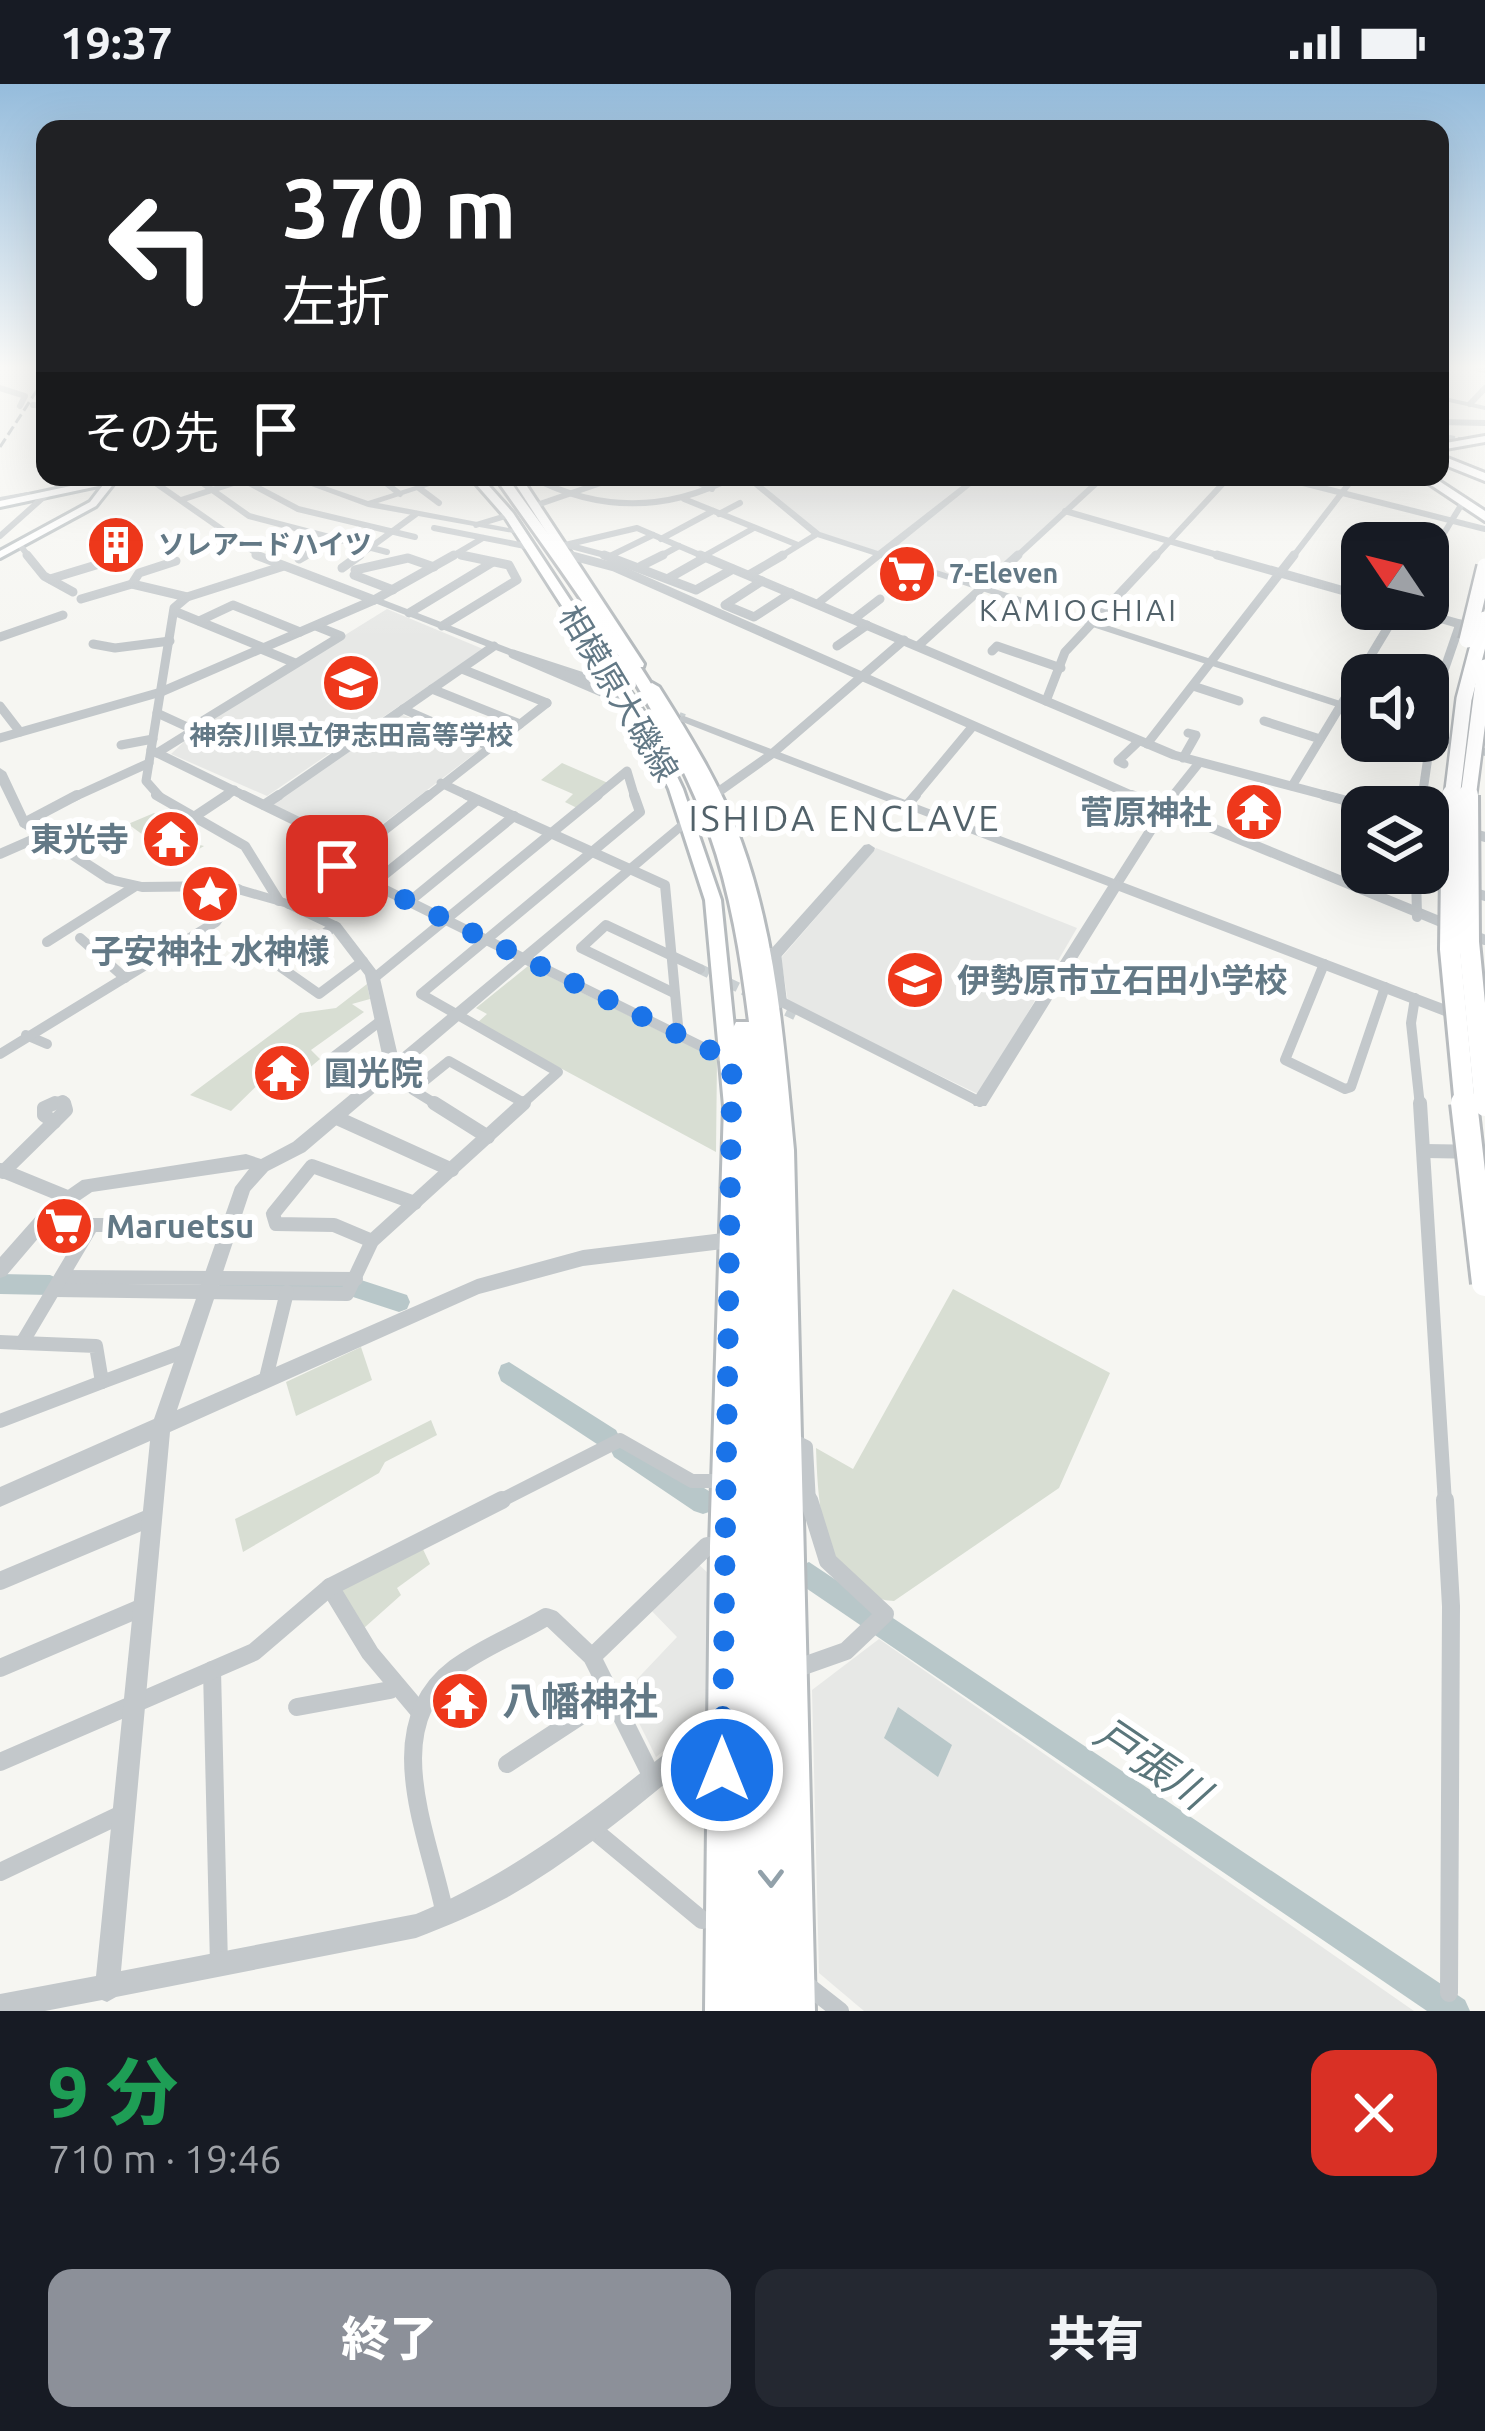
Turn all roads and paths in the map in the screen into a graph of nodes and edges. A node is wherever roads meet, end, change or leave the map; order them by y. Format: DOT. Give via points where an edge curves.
graph roads {
  1 [pos="1449,467"];
  2 [pos="1485,480"];
  3 [pos="1449,485"];
  4 [pos="88,486"];
  5 [pos="108,486"];
  6 [pos="160,486"];
  7 [pos="206,486"];
  8 [pos="223,486"];
  9 [pos="255,486"];
  10 [pos="317,486"];
  11 [pos="390,486"];
  12 [pos="424,486"];
  13 [pos="485,486"];
  14 [pos="505,486"];
  15 [pos="505,486"];
  16 [pos="551,486"];
  17 [pos="592,486"];
  18 [pos="707,486"];
  19 [pos="719,486"];
  20 [pos="758,486"];
  21 [pos="966,486"];
  22 [pos="1093,486"];
  23 [pos="1221,486"];
  24 [pos="1312,486"];
  25 [pos="1347,486"];
  26 [pos="1445,486"];
  27 [pos="418,488"];
  28 [pos="714,489"];
  29 [pos="212,490"];
  30 [pos="66,491"];
  31 [pos="400,494"];
  32 [pos="568,494"];
  33 [pos="1341,494"];
  34 [pos="1485,496"];
  35 [pos="45,497"];
  36 [pos="682,499"];
  37 [pos="181,500"];
  38 [pos="433,501"];
  39 [pos="1463,502"];
  40 [pos="740,503"];
  41 [pos="0,504"];
  42 [pos="368,504"];
  43 [pos="646,507"];
  44 [pos="1066,511"];
  45 [pos="716,512"];
  46 [pos="416,514"];
  47 [pos="520,516"];
  48 [pos="1485,517"];
  49 [pos="1451,522"];
  50 [pos="476,525"];
  51 [pos="1449,525"];
  52 [pos="754,528"];
  53 [pos="434,529"];
  54 [pos="637,529"];
  55 [pos="1485,529"];
  56 [pos="392,532"];
  57 [pos="817,534"];
  58 [pos="0,536"];
  59 [pos="415,537"];
  60 [pos="657,537"];
  61 [pos="331,538"];
  62 [pos="483,538"];
  63 [pos="698,538"];
  64 [pos="1169,541"];
  65 [pos="19,544"];
  66 [pos="799,545"];
  67 [pos="369,547"];
  68 [pos="530,547"];
  69 [pos="681,547"];
  70 [pos="566,548"];
  71 [pos="387,552"];
  72 [pos="458,553"];
  73 [pos="0,555"];
  74 [pos="129,555"];
  75 [pos="878,555"];
  76 [pos="611,556"];
  77 [pos="705,557"];
  78 [pos="299,559"];
  79 [pos="176,561"];
  80 [pos="493,562"];
  81 [pos="284,566"];
  82 [pos="641,566"];
  83 [pos="1485,566"];
  84 [pos="434,567"];
  85 [pos="342,568"];
  86 [pos="733,569"];
  87 [pos="325,570"];
  88 [pos="1280,573"];
  89 [pos="749,575"];
  90 [pos="312,577"];
  91 [pos="669,578"];
  92 [pos="50,579"];
  93 [pos="762,581"];
  94 [pos="132,584"];
  95 [pos="982,588"];
  96 [pos="393,590"];
  97 [pos="1341,590"];
  98 [pos="791,593"];
  99 [pos="187,597"];
  100 [pos="375,600"];
  101 [pos="875,600"];
  102 [pos="817,604"];
  103 [pos="174,611"];
  104 [pos="409,613"];
  105 [pos="63,614"];
  106 [pos="1485,619"];
  107 [pos="854,620"];
  108 [pos="199,621"];
  109 [pos="1449,621"];
  110 [pos="1090,624"];
  111 [pos="1460,624"];
  112 [pos="867,625"];
  113 [pos="316,626"];
  114 [pos="442,626"];
  115 [pos="1389,630"];
  116 [pos="300,632"];
  117 [pos="1485,632"];
  118 [pos="0,637"];
  119 [pos="904,640"];
  120 [pos="170,641"];
  121 [pos="842,641"];
  122 [pos="93,644"];
  123 [pos="494,646"];
  124 [pos="918,646"];
  125 [pos="262,648"];
  126 [pos="992,651"];
  127 [pos="513,654"];
  128 [pos="1449,662"];
  129 [pos="295,663"];
  130 [pos="1210,664"];
  131 [pos="1485,666"];
  132 [pos="1060,668"];
  133 [pos="462,669"];
  134 [pos="864,678"];
  135 [pos="613,686"];
  136 [pos="1193,686"];
  137 [pos="432,689"];
  138 [pos="160,692"];
  139 [pos="626,695"];
  140 [pos="1046,700"];
  141 [pos="1485,700"];
  142 [pos="1239,701"];
  143 [pos="1340,705"];
  144 [pos="0,706"];
  145 [pos="1462,706"];
  146 [pos="403,709"];
  147 [pos="157,713"];
  148 [pos="684,719"];
  149 [pos="1264,721"];
  150 [pos="520,724"];
  151 [pos="974,726"];
  152 [pos="191,728"];
  153 [pos="20,732"];
  154 [pos="1196,735"];
  155 [pos="0,738"];
  156 [pos="1320,739"];
  157 [pos="1449,741"];
  158 [pos="1143,742"];
  159 [pos="121,745"];
  160 [pos="490,746"];
  161 [pos="154,747"];
  162 [pos="1485,752"];
  163 [pos="773,753"];
  164 [pos="1183,758"];
  165 [pos="1118,761"];
  166 [pos="1199,763"];
  167 [pos="148,764"];
  168 [pos="0,772"];
  169 [pos="441,783"];
  170 [pos="1292,786"];
  171 [pos="234,790"];
  172 [pos="714,795"];
  173 [pos="1467,796"];
  174 [pos="1341,799"];
  175 [pos="477,800"];
  176 [pos="264,805"];
  177 [pos="907,805"];
  178 [pos="1163,807"];
  179 [pos="514,816"];
  180 [pos="194,817"];
  181 [pos="24,823"];
  182 [pos="1449,828"];
  183 [pos="685,831"];
  184 [pos="553,833"];
  185 [pos="41,836"];
  186 [pos="1485,837"];
  187 [pos="868,848"];
  188 [pos="354,849"];
  189 [pos="592,852"];
  190 [pos="0,854"];
  191 [pos="337,866"];
  192 [pos="633,871"];
  193 [pos="267,876"];
  194 [pos="374,883"];
  195 [pos="1115,885"];
  196 [pos="1449,885"];
  197 [pos="134,887"];
  198 [pos="242,890"];
  199 [pos="1416,894"];
  200 [pos="1485,896"];
  201 [pos="410,901"];
  202 [pos="284,902"];
  203 [pos="1417,917"];
  204 [pos="447,919"];
  205 [pos="334,926"];
  206 [pos="78,931"];
  207 [pos="486,939"];
  208 [pos="1485,940"];
  209 [pos="46,942"];
  210 [pos="769,953"];
  211 [pos="669,954"];
  212 [pos="526,959"];
  213 [pos="363,961"];
  214 [pos="1324,964"];
  215 [pos="700,969"];
  216 [pos="125,978"];
  217 [pos="373,979"];
  218 [pos="1385,987"];
  219 [pos="674,993"];
  220 [pos="1415,998"];
  221 [pos="776,1004"];
  222 [pos="457,1016"];
  223 [pos="799,1017"];
  224 [pos="383,1019"];
  225 [pos="1485,1025"];
  226 [pos="838,1030"];
  227 [pos="26,1035"];
  228 [pos="679,1036"];
  229 [pos="47,1044"];
  230 [pos="4,1057"];
  231 [pos="732,1061"];
  232 [pos="398,1065"];
  233 [pos="367,1090"];
  234 [pos="980,1102"];
  235 [pos="524,1103"];
  236 [pos="1485,1107"];
  237 [pos="335,1117"];
  238 [pos="55,1121"];
  239 [pos="488,1137"];
  240 [pos="1425,1151"];
  241 [pos="1485,1152"];
  242 [pos="262,1166"];
  243 [pos="2,1170"];
  244 [pos="452,1170"];
  245 [pos="68,1196"];
  246 [pos="415,1203"];
  247 [pos="229,1225"];
  248 [pos="731,1240"];
  249 [pos="372,1241"];
  250 [pos="0,1270"];
  251 [pos="356,1279"];
  252 [pos="59,1282"];
  253 [pos="1485,1283"];
  254 [pos="209,1284"];
  255 [pos="287,1292"];
  256 [pos="0,1342"];
  257 [pos="22,1343"];
  258 [pos="185,1351"];
  259 [pos="266,1378"];
  260 [pos="102,1382"];
  261 [pos="0,1421"];
  262 [pos="161,1428"];
  263 [pos="790,1438"];
  264 [pos="725,1481"];
  265 [pos="0,1496"];
  266 [pos="152,1517"];
  267 [pos="722,1546"];
  268 [pos="0,1581"];
  269 [pos="330,1586"];
  270 [pos="143,1607"];
  271 [pos="592,1657"];
  272 [pos="0,1668"];
  273 [pos="212,1670"];
  274 [pos="795,1670"];
  275 [pos="395,1684"];
  276 [pos="614,1694"];
  277 [pos="133,1702"];
  278 [pos="297,1707"];
  279 [pos="418,1710"];
  280 [pos="722,1723"];
  281 [pos="0,1762"];
  282 [pos="507,1764"];
  283 [pos="652,1777"];
  284 [pos="122,1814"];
  285 [pos="590,1827"];
  286 [pos="0,1872"];
  287 [pos="446,1916"];
  288 [pos="702,1920"];
  289 [pos="219,1966"];
  290 [pos="799,1979"];
  291 [pos="106,1989"];
  292 [pos="1449,1993"];
  293 [pos="0,2008"];
  294 [pos="721,2011"];
  295 [pos="748,2011"];
  296 [pos="772,2011"];
  297 [pos="800,2011"];
  298 [pos="840,2011"];
  1 -- 2 [label="highway"];
  3 -- 34 [label="highway"];
  4 -- 30 [label="main road"];
  5 -- 65 [label="main road" via="101,499"];
  6 -- 37 [label="street"];
  7 -- 29 [label="street"];
  8 -- 29 [label="street"];
  9 -- 56 [label="street" via="298,509"];
  10 -- 42 [label="street"];
  11 -- 31 [label="street"];
  12 -- 27 [label="street"];
  13 -- 47 [label="main road, 相模原大磯線"];
  14 -- 47 [label="main road, 相模原大磯線"];
  15 -- 47 [label="highway"];
  16 -- 32 [label="street"];
  17 -- 32 [label="street"];
  18 -- 28 [label="street"];
  19 -- 28 [label="street"];
  20 -- 57 [label="street"];
  21 -- 75 [label="street"];
  22 -- 44 [label="street"];
  23 -- 64 [label="street"];
  24 -- 33 [label="street"];
  25 -- 33 [label="street"];
  26 -- 48 [label="highway"];
  27 -- 31 [label="street"];
  27 -- 38 [label="street"];
  28 -- 36 [label="street"];
  29 -- 37 [label="street"];
  29 -- 61 [label="street" via="249,516"];
  30 -- 35 [label="main road"];
  30 -- 41 [label="street"];
  31 -- 42 [label="street"];
  32 -- 43 [label="street"];
  32 -- 47 [label="street"];
  33 -- 49 [label="street"];
  33 -- 88 [label="street"];
  35 -- 41 [label="main road"];
  35 -- 58 [label="street"];
  36 -- 43 [label="street"];
  36 -- 45 [label="street"];
  37 -- 81 [label="street" via="249,552"];
  39 -- 49 [label="street"];
  40 -- 45 [label="street"];
  42 -- 46 [label="street"];
  43 -- 54 [label="street"];
  44 -- 64 [label="street"];
  44 -- 95 [label="street"];
  45 -- 52 [label="street"];
  45 -- 60 [label="street"];
  46 -- 50 [label="street"];
  46 -- 56 [label="street"];
  47 -- 50 [label="street"];
  47 -- 50 [label="street"];
  47 -- 68 [label="main road, 相模原大磯線"];
  47 -- 70 [label="main road, 相模原大磯線"];
  47 -- 295 [label="highway" via="680,776 707,837 732,932 747,1099"];
  47 -- 296 [label="highway, one-way" via="693,775 744,931 763,1098"];
  49 -- 51 [label="street"];
  49 -- 55 [label="street"];
  52 -- 66 [label="street"];
  52 -- 77 [label="street"];
  53 -- 62 [label="street"];
  54 -- 60 [label="street"];
  54 -- 70 [label="street"];
  56 -- 59 [label="street"];
  56 -- 67 [label="street"];
  57 -- 66 [label="street"];
  57 -- 75 [label="street"];
  60 -- 69 [label="street"];
  60 -- 76 [label="street"];
  61 -- 67 [label="street"];
  61 -- 78 [label="street"];
  62 -- 68 [label="street"];
  62 -- 72 [label="street"];
  63 -- 69 [label="street"];
  64 -- 88 [label="street"];
  64 -- 110 [label="street"];
  65 -- 73 [label="main road"];
  65 -- 92 [label="street"];
  66 -- 89 [label="street"];
  67 -- 71 [label="street"];
  67 -- 85 [label="street"];
  68 -- 135 [label="main road, 相模原大磯線"];
  69 -- 77 [label="street"];
  69 -- 82 [label="street"];
  70 -- 76 [label="street"];
  70 -- 134 [label="street"];
  70 -- 172 [label="main road, 相模原大磯線"];
  72 -- 80 [label="street"];
  72 -- 84 [label="street"];
  74 -- 92 [label="street"];
  75 -- 95 [label="street"];
  75 -- 102 [label="street"];
  76 -- 82 [label="street"];
  77 -- 86 [label="street"];
  77 -- 91 [label="street"];
  79 -- 94 [label="street" via="139,573"];
  80 -- 104 [label="street"];
  80 -- 114 [label="street" via="509,566 517,580"];
  81 -- 90 [label="street"];
  81 -- 99 [label="street"];
  82 -- 91 [label="street"];
  83 -- 145 [label="highway, bridge" via="1469,622"];
  84 -- 96 [label="street"];
  84 -- 96 [label="street" via="408,558 355,572"];
  86 -- 89 [label="street"];
  86 -- 91 [label="street" via="696,590"];
  87 -- 90 [label="street"];
  88 -- 97 [label="street"];
  88 -- 130 [label="street"];
  89 -- 93 [label="street"];
  90 -- 100 [label="street"];
  92 -- 94 [label="street" via="77,596"];
  93 -- 98 [label="street"];
  93 -- 98 [label="street" via="724,605 754,616"];
  94 -- 99 [label="street"];
  95 -- 110 [label="street"];
  95 -- 124 [label="street"];
  96 -- 100 [label="street"];
  98 -- 102 [label="street"];
  99 -- 103 [label="street"];
  100 -- 104 [label="street"];
  100 -- 113 [label="street"];
  101 -- 107 [label="street"];
  102 -- 107 [label="street"];
  103 -- 108 [label="street"];
  103 -- 120 [label="street"];
  104 -- 114 [label="street"];
  105 -- 118 [label="street"];
  106 -- 145 [label="highway, bridge"];
  107 -- 112 [label="street"];
  108 -- 116 [label="street" via="233,605"];
  108 -- 125 [label="street"];
  109 -- 111 [label="street"];
  110 -- 130 [label="street"];
  110 -- 132 [label="street"];
  111 -- 117 [label="street"];
  111 -- 128 [label="street"];
  112 -- 119 [label="street"];
  112 -- 121 [label="street"];
  113 -- 116 [label="street"];
  113 -- 129 [label="street" via="341,636"];
  114 -- 123 [label="street"];
  115 -- 143 [label="street"];
  116 -- 125 [label="street"];
  119 -- 124 [label="street"];
  119 -- 134 [label="street"];
  120 -- 122 [label="street"];
  120 -- 138 [label="street"];
  123 -- 127 [label="street"];
  123 -- 133 [label="street"];
  124 -- 140 [label="street"];
  125 -- 129 [label="street"];
  125 -- 138 [label="street"];
  126 -- 132 [label="street" via="997,646"];
  127 -- 135 [label="street"];
  127 -- 139 [label="street" via="611,696"];
  129 -- 152 [label="street"];
  130 -- 136 [label="street"];
  130 -- 143 [label="street"];
  131 -- 173 [label="highway, bridge"];
  132 -- 140 [label="street"];
  133 -- 137 [label="street"];
  133 -- 150 [label="street" via="547,703"];
  134 -- 151 [label="street"];
  134 -- 163 [label="street"];
  135 -- 139 [label="main road, 相模原大磯線"];
  136 -- 142 [label="street"];
  136 -- 158 [label="street"];
  137 -- 146 [label="street"];
  137 -- 150 [label="street"];
  138 -- 147 [label="street"];
  138 -- 153 [label="street"];
  139 -- 183 [label="main road, 相模原大磯線" via="663,760"];
  140 -- 158 [label="street"];
  141 -- 173 [label="highway, bridge"];
  143 -- 156 [label="street"];
  144 -- 153 [label="street"];
  145 -- 253 [label="highway, bridge" via="1450,892"];
  146 -- 160 [label="street"];
  146 -- 176 [label="street"];
  147 -- 152 [label="street"];
  147 -- 161 [label="street"];
  148 -- 163 [label="street"];
  149 -- 156 [label="street"];
  150 -- 160 [label="street"];
  151 -- 177 [label="street"];
  151 -- 178 [label="street"];
  152 -- 161 [label="street"];
  153 -- 155 [label="street"];
  154 -- 164 [label="street"];
  156 -- 170 [label="street"];
  157 -- 162 [label="street"];
  158 -- 164 [label="street"];
  158 -- 165 [label="street"];
  159 -- 161 [label="street"];
  160 -- 169 [label="street"];
  161 -- 167 [label="street"];
  161 -- 171 [label="street"];
  163 -- 172 [label="street"];
  163 -- 177 [label="street"];
  164 -- 166 [label="street"];
  166 -- 170 [label="street"];
  166 -- 178 [label="street"];
  167 -- 180 [label="street" via="148,788"];
  167 -- 181 [label="street" via="123,766"];
  168 -- 181 [label="street"];
  169 -- 175 [label="street"];
  169 -- 188 [label="street"];
  170 -- 174 [label="street"];
  171 -- 176 [label="street"];
  171 -- 180 [label="street"];
  172 -- 210 [label="main road, 相模原大磯線"];
  173 -- 236 [label="highway, bridge" via="1467,912"];
  175 -- 179 [label="street"];
  175 -- 194 [label="street"];
  176 -- 188 [label="street"];
  177 -- 195 [label="street"];
  178 -- 195 [label="street"];
  178 -- 203 [label="street"];
  179 -- 184 [label="street"];
  179 -- 201 [label="street"];
  180 -- 193 [label="street" via="245,846"];
  181 -- 185 [label="street"];
  182 -- 186 [label="street"];
  183 -- 192 [label="street"];
  183 -- 231 [label="main road, 相模原大磯線" via="713,901"];
  184 -- 189 [label="street"];
  184 -- 189 [label="street" via="627,771 640,812"];
  184 -- 204 [label="street"];
  185 -- 190 [label="street"];
  185 -- 197 [label="street"];
  187 -- 210 [label="street"];
  188 -- 191 [label="street"];
  189 -- 192 [label="street"];
  189 -- 207 [label="street"];
  191 -- 194 [label="street"];
  191 -- 202 [label="street"];
  192 -- 211 [label="street" via="664,885"];
  192 -- 212 [label="street"];
  193 -- 198 [label="street"];
  193 -- 202 [label="street"];
  194 -- 201 [label="street"];
  195 -- 214 [label="street"];
  195 -- 234 [label="street"];
  196 -- 200 [label="street"];
  197 -- 198 [label="street"];
  197 -- 206 [label="street"];
  198 -- 202 [label="street"];
  198 -- 216 [label="street" via="216,922"];
  199 -- 203 [label="street"];
  201 -- 204 [label="street"];
  202 -- 205 [label="street"];
  203 -- 208 [label="street"];
  204 -- 207 [label="street"];
  204 -- 217 [label="street"];
  205 -- 213 [label="street"];
  205 -- 213 [label="street" via="279,966 319,994"];
  206 -- 209 [label="street"];
  206 -- 216 [label="street"];
  207 -- 212 [label="street"];
  207 -- 222 [label="street" via="421,994"];
  210 -- 221 [label="main road, 相模原大磯線"];
  211 -- 215 [label="street"];
  211 -- 219 [label="street"];
  211 -- 219 [label="street" via="606,925 581,948"];
  212 -- 222 [label="street"];
  212 -- 228 [label="street"];
  213 -- 217 [label="street"];
  214 -- 218 [label="street"];
  214 -- 218 [label="street" via="1285,1060 1345,1089"];
  216 -- 227 [label="street"];
  217 -- 224 [label="street"];
  218 -- 220 [label="street"];
  219 -- 228 [label="street"];
  220 -- 225 [label="street"];
  220 -- 240 [label="street"];
  221 -- 226 [label="street"];
  221 -- 263 [label="main road, 相模原大磯線"];
  222 -- 232 [label="street"];
  222 -- 235 [label="street" via="558,1072"];
  223 -- 226 [label="street"];
  224 -- 232 [label="street"];
  224 -- 233 [label="street" via="328,1061"];
  226 -- 234 [label="street"];
  227 -- 229 [label="street"];
  227 -- 230 [label="street"];
  228 -- 231 [label="street"];
  231 -- 248 [label="main road, 相模原大磯線"];
  232 -- 233 [label="street"];
  233 -- 237 [label="street"];
  235 -- 239 [label="street"];
  235 -- 239 [label="street" via="448,1061 413,1090"];
  237 -- 242 [label="street"];
  237 -- 244 [label="street"];
  238 -- 243 [label="street"];
  239 -- 244 [label="street"];
  240 -- 241 [label="street"];
  240 -- 292 [label="street" via="1450,1606"];
  242 -- 245 [label="street" via="246,1161 109,1180"];
  242 -- 247 [label="street" via="243,1186"];
  243 -- 245 [label="street"];
  244 -- 246 [label="street"];
  245 -- 250 [label="street"];
  246 -- 249 [label="street"];
  246 -- 249 [label="street" via="313,1166 274,1214 276,1224 334,1225"];
  247 -- 252 [label="street" via="92,1225"];
  247 -- 254 [label="street"];
  248 -- 259 [label="street" via="526,1272 443,1299"];
  248 -- 264 [label="main road, 相模原大磯線"];
  249 -- 251 [label="street"];
  251 -- 254 [label="street"];
  251 -- 255 [label="street" via="346,1294"];
  252 -- 254 [label="street"];
  252 -- 257 [label="street"];
  254 -- 255 [label="street"];
  254 -- 258 [label="street"];
  255 -- 259 [label="street"];
  256 -- 257 [label="street"];
  257 -- 260 [label="street" via="96,1346"];
  258 -- 260 [label="street"];
  258 -- 262 [label="street"];
  259 -- 262 [label="street"];
  260 -- 261 [label="street"];
  262 -- 265 [label="street"];
  262 -- 266 [label="street"];
  263 -- 274 [label="main road, 相模原大磯線"];
  263 -- 274 [label="street" via="806,1447 809,1520 826,1564 881,1621 824,1662"];
  264 -- 267 [label="main road, 相模原大磯線"];
  264 -- 269 [label="street" via="692,1481 620,1440"];
  266 -- 268 [label="street"];
  266 -- 270 [label="street"];
  267 -- 271 [label="street" via="707,1546"];
  267 -- 280 [label="main road, 相模原大磯線"];
  269 -- 273 [label="street" via="254,1652"];
  269 -- 275 [label="street"];
  270 -- 272 [label="street"];
  270 -- 277 [label="street"];
  271 -- 276 [label="street"];
  271 -- 279 [label="street" via="546,1617 505,1649 448,1673"];
  273 -- 277 [label="street"];
  273 -- 289 [label="street"];
  274 -- 290 [label="main road, 相模原大磯線"];
  275 -- 278 [label="street"];
  275 -- 279 [label="street"];
  276 -- 282 [label="street"];
  276 -- 283 [label="street"];
  277 -- 281 [label="street"];
  277 -- 284 [label="street"];
  279 -- 287 [label="street" via="415,1791"];
  280 -- 283 [label="street"];
  280 -- 294 [label="main road, 相模原大磯線"];
  283 -- 285 [label="street"];
  284 -- 286 [label="street"];
  284 -- 291 [label="street"];
  285 -- 287 [label="street" via="498,1894"];
  285 -- 288 [label="street"];
  287 -- 289 [label="street"];
  289 -- 291 [label="street"];
  290 -- 297 [label="main road, 相模原大磯線"];
  290 -- 298 [label="street"];
  291 -- 293 [label="street"];
}
